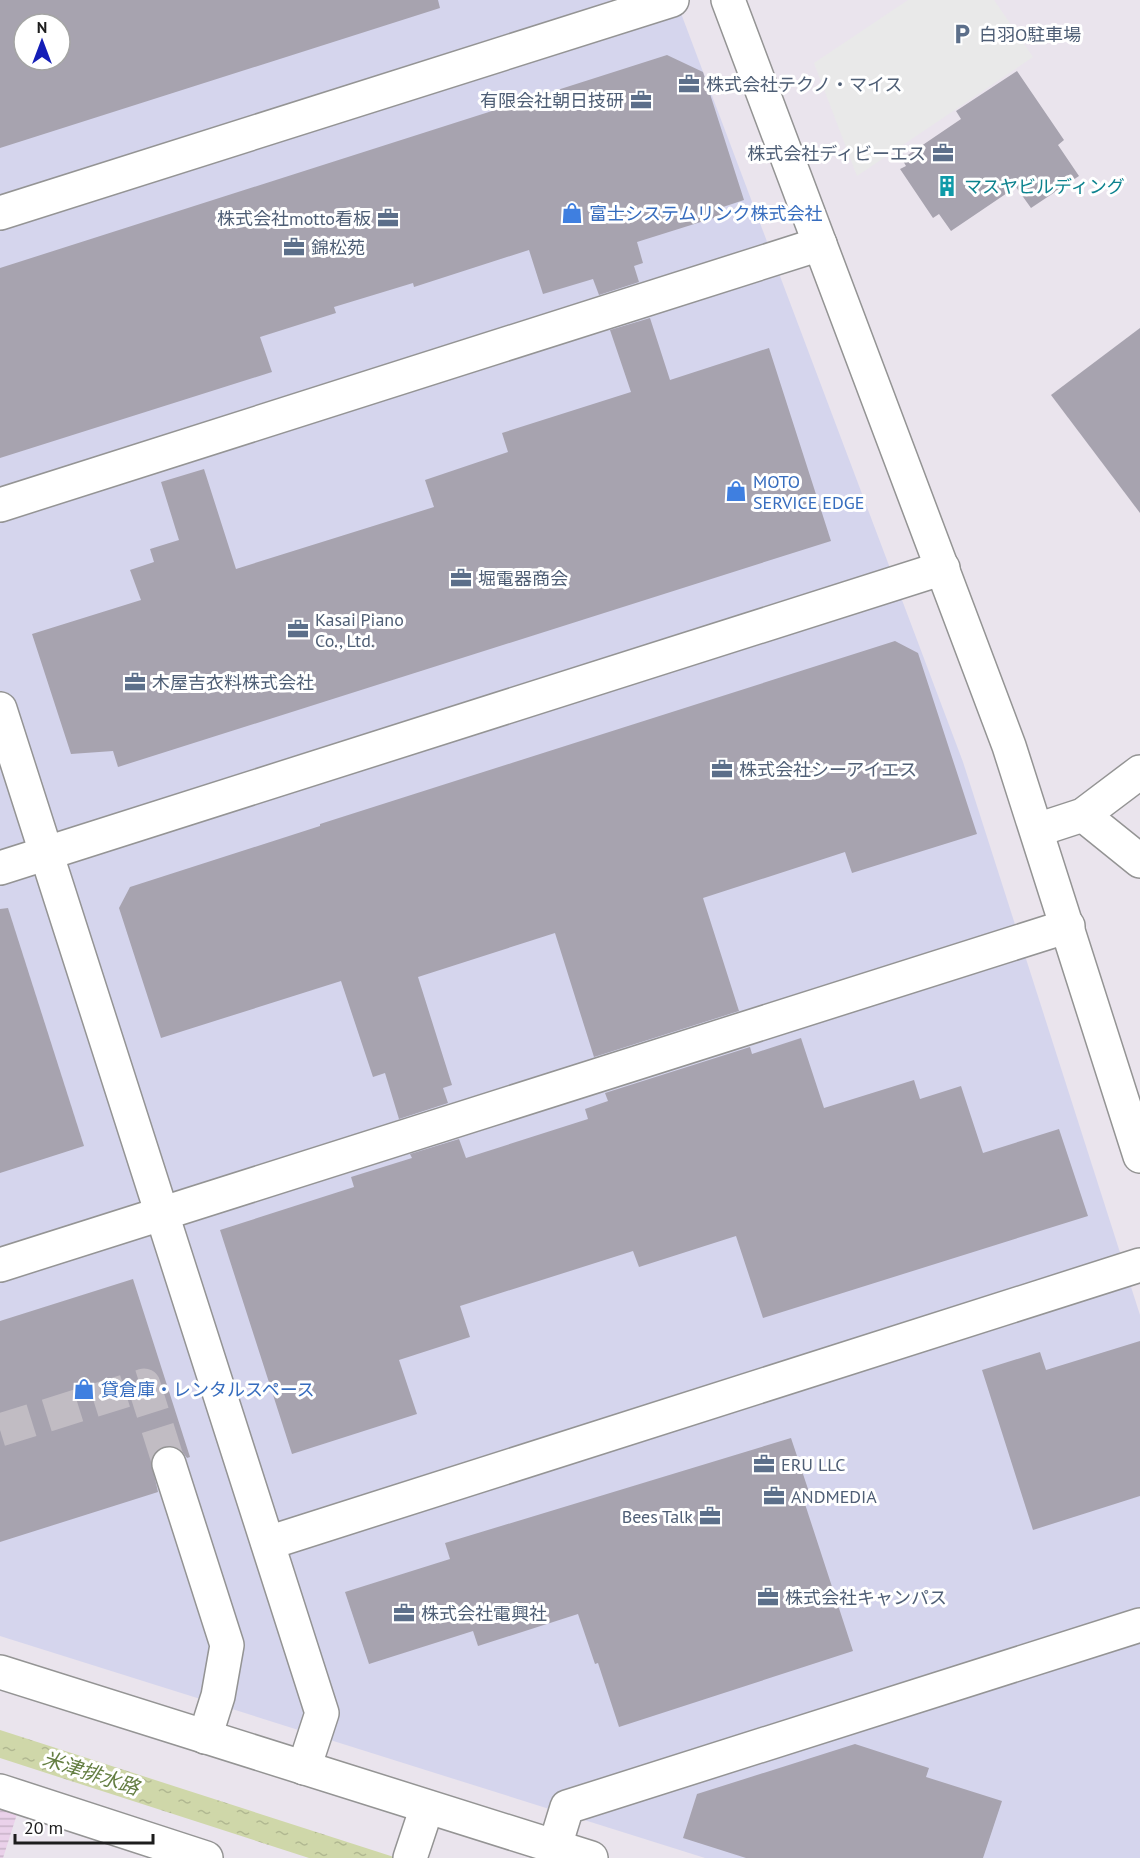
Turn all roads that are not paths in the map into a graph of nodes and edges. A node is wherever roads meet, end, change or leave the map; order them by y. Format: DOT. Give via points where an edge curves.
graph roads {
  1 [pos="672,0"];
  2 [pos="728,0"];
  3 [pos="0,213"];
  4 [pos="820,244"];
  5 [pos="0,505"];
  6 [pos="943,568"];
  7 [pos="0,709"];
  8 [pos="1140,772"];
  9 [pos="1083,815"];
  10 [pos="1037,830"];
  11 [pos="46,853"];
  12 [pos="1140,861"];
  13 [pos="0,868"];
  14 [pos="1068,926"];
  15 [pos="1140,1156"];
  16 [pos="162,1214"];
  17 [pos="0,1265"];
  18 [pos="1140,1265"];
  19 [pos="169,1464"];
  20 [pos="268,1543"];
  21 [pos="1140,1625"];
  22 [pos="0,1672"];
  23 [pos="205,1737"];
  24 [pos="304,1768"];
  25 [pos="0,1791"];
  26 [pos="427,1807"];
  27 [pos="555,1846"];
  28 [pos="412,1852"];
  29 [pos="206,1858"];
  30 [pos="591,1858"];
  1 -- 3 [label="street"];
  2 -- 4 [label="street"];
  4 -- 5 [label="street"];
  4 -- 6 [label="street"];
  6 -- 10 [label="street"];
  6 -- 11 [label="street"];
  7 -- 11 [label="street"];
  8 -- 9 [label="street"];
  9 -- 10 [label="street"];
  9 -- 12 [label="street"];
  10 -- 14 [label="street"];
  11 -- 13 [label="street"];
  11 -- 16 [label="street"];
  14 -- 15 [label="street"];
  14 -- 16 [label="street"];
  16 -- 17 [label="street"];
  16 -- 20 [label="street"];
  18 -- 20 [label="street"];
  19 -- 23 [label="street" via="227,1645"];
  20 -- 24 [label="street" via="322,1713"];
  21 -- 27 [label="street" via="567,1807"];
  22 -- 23 [label="street"];
  23 -- 24 [label="street"];
  24 -- 26 [label="street"];
  25 -- 29 [label="street"];
  26 -- 27 [label="street"];
  26 -- 28 [label="street"];
  27 -- 30 [label="street"];
}
